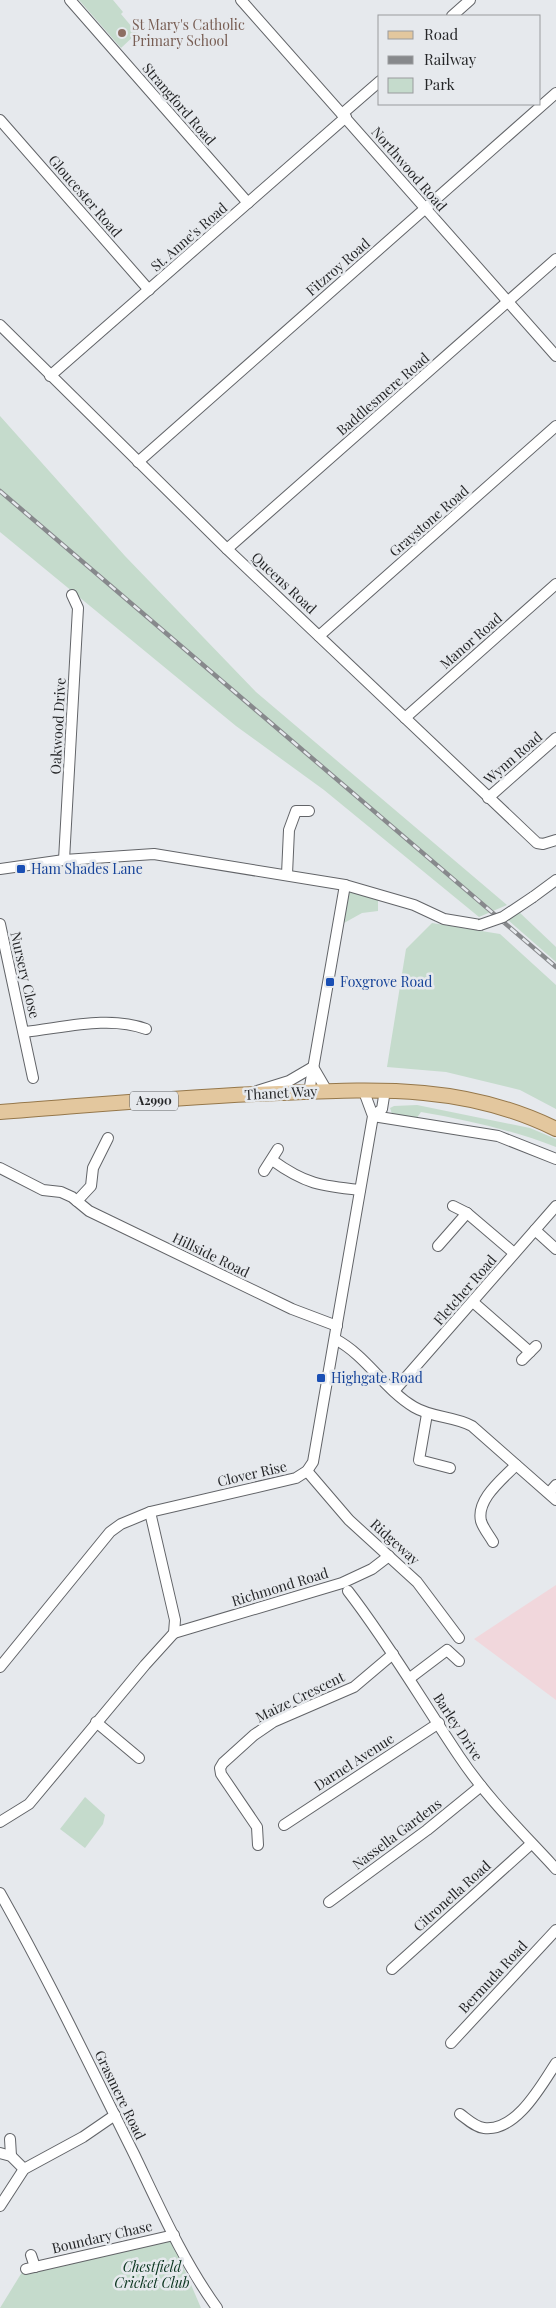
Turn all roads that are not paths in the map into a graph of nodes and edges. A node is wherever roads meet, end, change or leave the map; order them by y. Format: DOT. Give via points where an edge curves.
graph roads {
  1 [pos="70,0"];
  2 [pos="242,0"];
  3 [pos="470,0"];
  4 [pos="453,15"];
  5 [pos="378,82"];
  6 [pos="556,93"];
  7 [pos="344,116"];
  8 [pos="0,120"];
  9 [pos="248,203"];
  10 [pos="426,208"];
  11 [pos="556,259"];
  12 [pos="149,290"];
  13 [pos="508,302"];
  14 [pos="0,325"];
  15 [pos="556,356"];
  16 [pos="50,376"];
  17 [pos="556,426"];
  18 [pos="138,462"];
  19 [pos="227,549"];
  20 [pos="556,584"];
  21 [pos="72,595"];
  22 [pos="319,636"];
  23 [pos="405,718"];
  24 [pos="556,738"];
  25 [pos="488,798"];
  26 [pos="309,811"];
  27 [pos="556,840"];
  28 [pos="64,860"];
  29 [pos="0,869"];
  30 [pos="287,874"];
  31 [pos="556,880"];
  32 [pos="345,885"];
  33 [pos="0,924"];
  34 [pos="146,1029"];
  35 [pos="24,1032"];
  36 [pos="313,1067"];
  37 [pos="33,1078"];
  38 [pos="363,1089"];
  39 [pos="385,1090"];
  40 [pos="327,1091"];
  41 [pos="309,1092"];
  42 [pos="245,1094"];
  43 [pos="0,1112"];
  44 [pos="373,1116"];
  45 [pos="556,1129"];
  46 [pos="108,1138"];
  47 [pos="278,1150"];
  48 [pos="556,1159"];
  49 [pos="272,1160"];
  50 [pos="0,1168"];
  51 [pos="264,1171"];
  52 [pos="360,1190"];
  53 [pos="77,1201"];
  54 [pos="453,1206"];
  55 [pos="556,1206"];
  56 [pos="467,1213"];
  57 [pos="535,1230"];
  58 [pos="438,1246"];
  59 [pos="556,1249"];
  60 [pos="514,1253"];
  61 [pos="473,1302"];
  62 [pos="337,1326"];
  63 [pos="335,1339"];
  64 [pos="529,1353"];
  65 [pos="394,1391"];
  66 [pos="427,1414"];
  67 [pos="516,1465"];
  68 [pos="450,1468"];
  69 [pos="308,1471"];
  70 [pos="554,1493"];
  71 [pos="150,1512"];
  72 [pos="493,1542"];
  73 [pos="390,1556"];
  74 [pos="348,1591"];
  75 [pos="174,1633"];
  76 [pos="459,1638"];
  77 [pos="393,1654"];
  78 [pos="459,1661"];
  79 [pos="0,1667"];
  80 [pos="410,1678"];
  81 [pos="96,1722"];
  82 [pos="439,1723"];
  83 [pos="139,1758"];
  84 [pos="481,1786"];
  85 [pos="0,1822"];
  86 [pos="284,1825"];
  87 [pos="531,1844"];
  88 [pos="258,1845"];
  89 [pos="556,1869"];
  90 [pos="0,1893"];
  91 [pos="329,1902"];
  92 [pos="556,1930"];
  93 [pos="392,1969"];
  94 [pos="451,2043"];
  95 [pos="556,2063"];
  96 [pos="460,2114"];
  97 [pos="114,2115"];
  98 [pos="10,2139"];
  99 [pos="0,2153"];
  100 [pos="11,2156"];
  101 [pos="24,2169"];
  102 [pos="0,2206"];
  103 [pos="174,2235"];
  104 [pos="31,2255"];
  105 [pos="217,2308"];
  1 -- 9 [label="street, Strangford Road"];
  2 -- 7 [label="street, Northwood Road"];
  3 -- 4 [label="street"];
  5 -- 7 [label="street, St. Anne's Road"];
  6 -- 10 [label="street, Fitzroy Road"];
  7 -- 9 [label="street, St. Anne's Road"];
  7 -- 10 [label="street, Northwood Road"];
  8 -- 12 [label="street, Gloucester Road"];
  9 -- 12 [label="street, St. Anne's Road"];
  10 -- 13 [label="street, Northwood Road"];
  10 -- 18 [label="street, Fitzroy Road"];
  11 -- 13 [label="street, Baddlesmere Road"];
  12 -- 16 [label="street, St. Anne's Road"];
  13 -- 15 [label="street, Northwood Road"];
  13 -- 19 [label="street, Baddlesmere Road"];
  14 -- 16 [label="street, Queens Road"];
  16 -- 18 [label="street, Queens Road"];
  17 -- 22 [label="street, Graystone Road"];
  18 -- 19 [label="street, Queens Road"];
  19 -- 22 [label="street, Queens Road"];
  20 -- 23 [label="street, Manor Road"];
  21 -- 28 [label="street, Oakwood Drive" via="78,608"];
  22 -- 23 [label="street, Queens Road"];
  23 -- 25 [label="street, Queens Road"];
  24 -- 25 [label="street, Wynn Road"];
  25 -- 27 [label="street, Queens Road" via="537,843"];
  26 -- 30 [label="street" via="296,811 287,854"];
  28 -- 29 [label="street"];
  28 -- 30 [label="street" via="154,854"];
  30 -- 32 [label="street"];
  31 -- 32 [label="street, bridge" via="503,917 480,925 444,919 414,905"];
  32 -- 36 [label="street"];
  33 -- 35 [label="street, Nursery Close"];
  34 -- 35 [label="street, Nursery Close" via="105,1021"];
  35 -- 37 [label="street, Nursery Close"];
  36 -- 40 [label="street"];
  36 -- 41 [label="street"];
  36 -- 42 [label="street" via="290,1081"];
  38 -- 39 [label="main road, Thanet Way / A2990"];
  38 -- 40 [label="main road, Thanet Way / A2990"];
  38 -- 44 [label="street"];
  39 -- 44 [label="street, Clover Rise" via="382,1109"];
  39 -- 45 [label="main road, Thanet Way / A2990" via="479,1101 537,1119"];
  40 -- 41 [label="main road, Thanet Way / A2990"];
  41 -- 42 [label="main road, Thanet Way / A2990"];
  42 -- 43 [label="main road, Thanet Way / A2990"];
  44 -- 48 [label="street" via="498,1136"];
  44 -- 52 [label="street, Clover Rise"];
  46 -- 53 [label="street" via="93,1168 90,1186"];
  47 -- 49 [label="street"];
  49 -- 51 [label="street"];
  49 -- 52 [label="street" via="318,1185"];
  50 -- 53 [label="street, Hillside Road" via="43,1190 61,1192"];
  52 -- 62 [label="street, Clover Rise"];
  53 -- 62 [label="street, Hillside Road" via="89,1212 292,1309"];
  54 -- 56 [label="street"];
  55 -- 57 [label="street, Fletcher Road"];
  56 -- 58 [label="street"];
  56 -- 60 [label="street"];
  57 -- 59 [label="street"];
  57 -- 60 [label="street, Fletcher Road"];
  60 -- 61 [label="street, Fletcher Road"];
  61 -- 64 [label="street"];
  61 -- 65 [label="street, Fletcher Road"];
  62 -- 63 [label="street, Clover Rise"];
  63 -- 65 [label="street" via="359,1354"];
  63 -- 69 [label="street, Clover Rise" via="313,1462"];
  65 -- 66 [label="street"];
  66 -- 67 [label="street" via="462,1421"];
  66 -- 68 [label="street" via="419,1460"];
  67 -- 70 [label="street"];
  67 -- 72 [label="street" via="486,1498 481,1510 481,1520"];
  69 -- 71 [label="street, Clover Rise" via="296,1478"];
  69 -- 73 [label="street, Ridgeway" via="349,1520"];
  71 -- 75 [label="street" via="174,1620"];
  71 -- 79 [label="street, Clover Rise" via="126,1521 110,1532"];
  73 -- 75 [label="street, Richmond Road" via="372,1569 342,1582"];
  73 -- 76 [label="street, Ridgeway" via="417,1582"];
  74 -- 77 [label="street, Barley Drive"];
  75 -- 81 [label="street"];
  77 -- 80 [label="street, Barley Drive"];
  77 -- 88 [label="street, Maize Crescent" via="354,1687 268,1725 223,1763 220,1768 224,1779 258,1827"];
  78 -- 80 [label="street" via="446,1650"];
  80 -- 82 [label="street, Barley Drive"];
  81 -- 83 [label="street"];
  81 -- 85 [label="street" via="29,1804"];
  82 -- 84 [label="street, Barley Drive"];
  82 -- 86 [label="street, Darnel Avenue"];
  84 -- 87 [label="street, Barley Drive"];
  84 -- 91 [label="street, Nassella Gardens"];
  87 -- 89 [label="street, Barley Drive"];
  87 -- 93 [label="street, Citronella Road"];
  90 -- 97 [label="street, Grasmere Road" via="41,1965"];
  92 -- 94 [label="street, Bermuda Road"];
  95 -- 96 [label="street" via="530,2101 502,2125 482,2128"];
  97 -- 101 [label="street" via="83,2137"];
  97 -- 103 [label="street, Grasmere Road"];
  98 -- 100 [label="street"];
  99 -- 100 [label="street"];
  100 -- 101 [label="street"];
  101 -- 102 [label="street"];
  103 -- 104 [label="street, Boundary Chase" via="30,2268"];
  103 -- 105 [label="street, Grasmere Road"];
}
